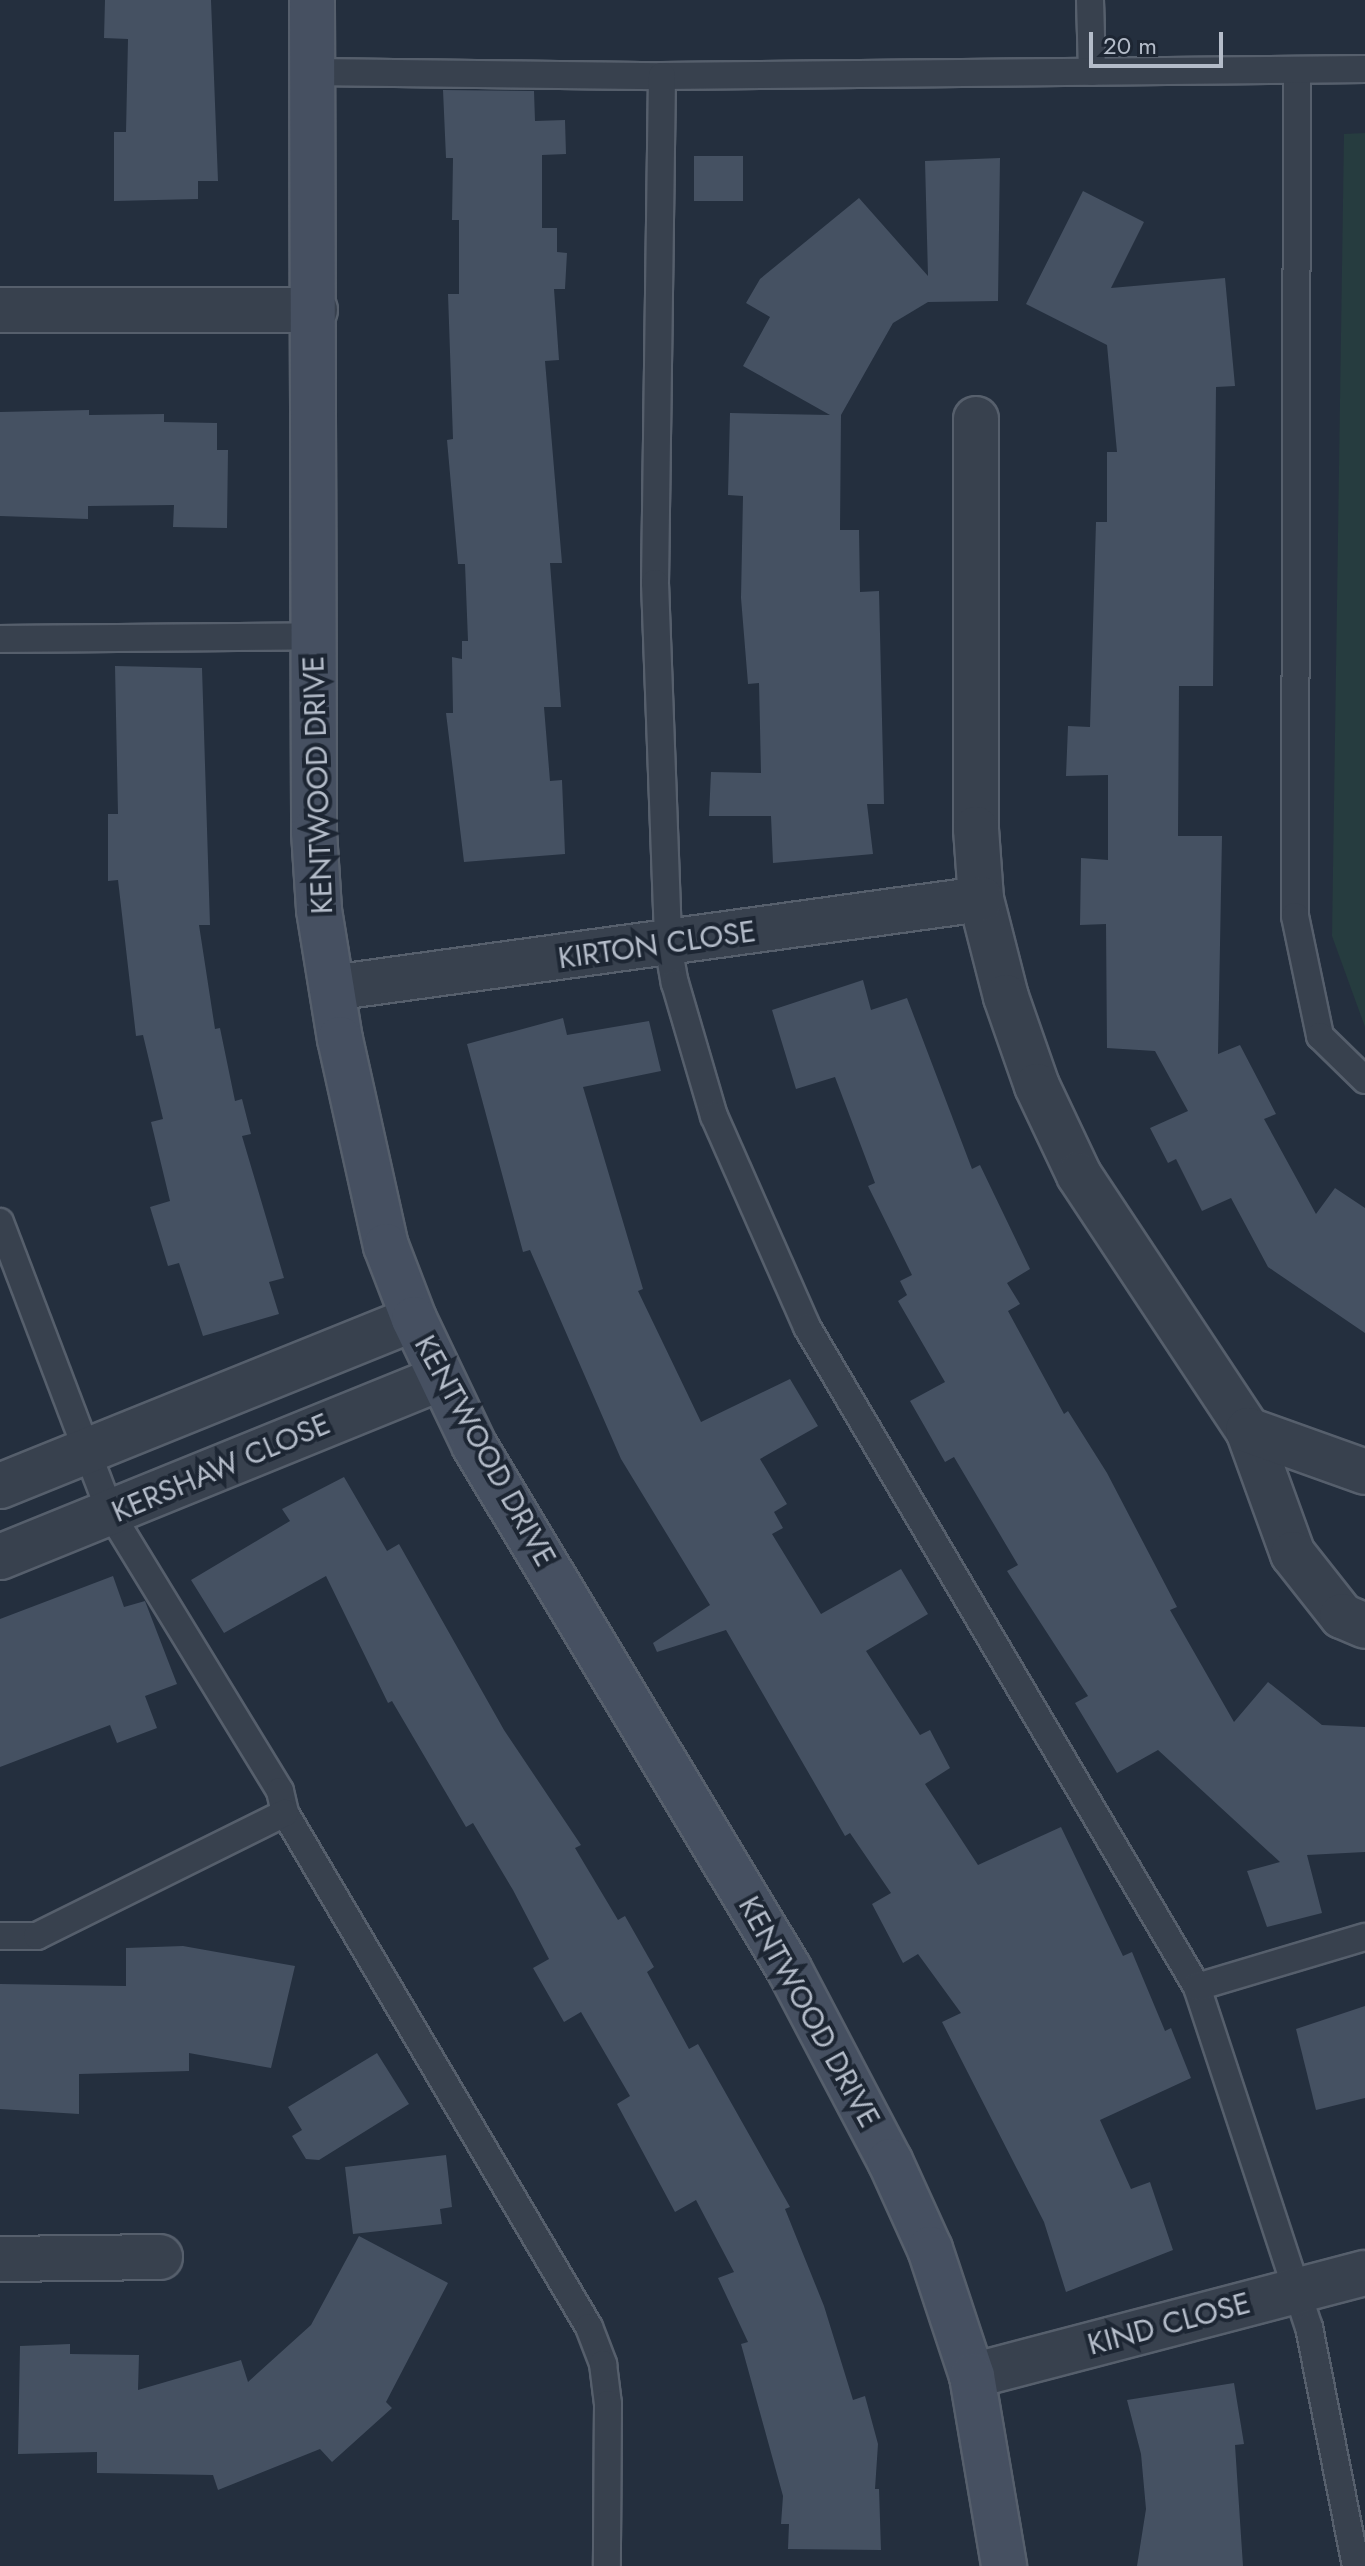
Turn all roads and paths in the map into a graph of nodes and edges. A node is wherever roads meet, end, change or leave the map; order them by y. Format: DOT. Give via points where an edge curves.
graph roads {
  1 [pos="312,0"];
  2 [pos="1090,0"];
  3 [pos="1365,69"];
  4 [pos="1297,71"];
  5 [pos="312,72"];
  6 [pos="1092,72"];
  7 [pos="662,76"];
  8 [pos="0,310"];
  9 [pos="315,310"];
  10 [pos="976,419"];
  11 [pos="314,636"];
  12 [pos="0,639"];
  13 [pos="981,899"];
  14 [pos="668,945"];
  15 [pos="332,988"];
  16 [pos="1365,1080"];
  17 [pos="0,1222"];
  18 [pos="414,1319"];
  19 [pos="441,1378"];
  20 [pos="1248,1430"];
  21 [pos="84,1451"];
  22 [pos="1365,1472"];
  23 [pos="0,1486"];
  24 [pos="111,1514"];
  25 [pos="0,1557"];
  26 [pos="1365,1626"];
  27 [pos="285,1813"];
  28 [pos="0,1936"];
  29 [pos="1365,1937"];
  30 [pos="1197,1987"];
  31 [pos="160,2257"];
  32 [pos="0,2259"];
  33 [pos="1365,2273"];
  34 [pos="1298,2290"];
  35 [pos="972,2376"];
  36 [pos="607,2566"];
  37 [pos="1004,2566"];
  38 [pos="1356,2566"];
  1 -- 5 [label="street, KENTWOOD DRIVE"];
  2 -- 6 [label="lane"];
  3 -- 4 [label="lane"];
  4 -- 6 [label="lane"];
  4 -- 16 [label="lane" via="1295,916 1320,1036"];
  5 -- 7 [label="lane"];
  5 -- 9 [label="street, KENTWOOD DRIVE"];
  6 -- 7 [label="lane"];
  7 -- 14 [label="lane" via="655,583"];
  8 -- 9 [label="street"];
  9 -- 11 [label="street, KENTWOOD DRIVE"];
  10 -- 13 [label="street" via="974,789"];
  11 -- 12 [label="lane"];
  11 -- 15 [label="street, KENTWOOD DRIVE" via="314,832"];
  13 -- 14 [label="street, KIRTON CLOSE"];
  13 -- 20 [label="street" via="1021,1041 1079,1175"];
  14 -- 15 [label="street, KIRTON CLOSE"];
  14 -- 30 [label="lane" via="714,1116 807,1327"];
  15 -- 18 [label="street, KENTWOOD DRIVE" via="368,1174 386,1246"];
  17 -- 21 [label="lane"];
  18 -- 19 [label="street, KENTWOOD DRIVE"];
  18 -- 21 [label="street"];
  19 -- 24 [label="street, KERSHAW CLOSE"];
  19 -- 35 [label="street, KENTWOOD DRIVE" via="474,1445 795,1981 930,2249"];
  20 -- 22 [label="street"];
  20 -- 26 [label="street" via="1293,1554 1342,1616"];
  21 -- 23 [label="street"];
  21 -- 24 [label="lane"];
  24 -- 25 [label="street, KERSHAW CLOSE"];
  24 -- 27 [label="lane" via="280,1791"];
  27 -- 28 [label="lane" via="37,1936"];
  27 -- 36 [label="lane" via="589,2327 603,2364 608,2404"];
  29 -- 30 [label="lane"];
  30 -- 34 [label="lane"];
  31 -- 32 [label="street"];
  33 -- 34 [label="street, KIND CLOSE"];
  34 -- 35 [label="street, KIND CLOSE"];
  34 -- 38 [label="lane"];
  35 -- 37 [label="street, KENTWOOD DRIVE"];
}
